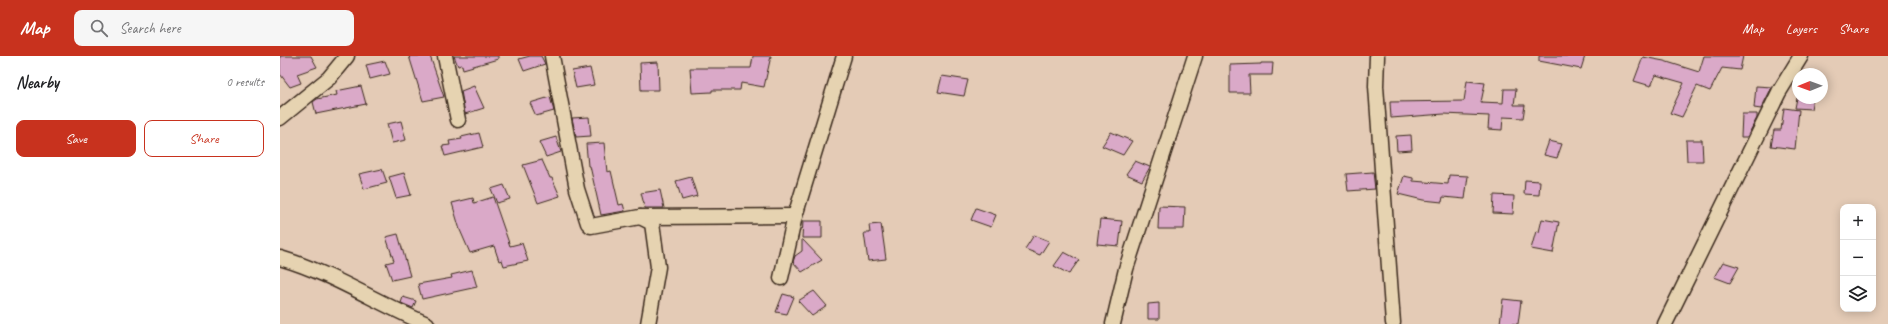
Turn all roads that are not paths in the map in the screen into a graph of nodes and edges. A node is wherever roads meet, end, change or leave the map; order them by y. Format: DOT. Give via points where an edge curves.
graph roads {
  1 [pos="347,56"];
  2 [pos="445,56"];
  3 [pos="552,56"];
  4 [pos="844,56"];
  5 [pos="1195,56"];
  6 [pos="1377,56"];
  7 [pos="1801,56"];
  8 [pos="280,118"];
  9 [pos="458,120"];
  10 [pos="795,216"];
  11 [pos="640,217"];
  12 [pos="280,258"];
  13 [pos="781,278"];
  14 [pos="427,324"];
  15 [pos="648,324"];
  16 [pos="1113,324"];
  17 [pos="1388,324"];
  18 [pos="1394,324"];
  19 [pos="1665,324"];
  1 -- 8 [label="street" via="330,78"];
  2 -- 9 [label="street"];
  3 -- 11 [label="street" via="576,183 588,223 591,226"];
  4 -- 10 [label="street"];
  5 -- 16 [label="street" via="1126,269"];
  6 -- 18 [label="street" via="1376,86"];
  7 -- 19 [label="street" via="1779,92"];
  10 -- 11 [label="street"];
  10 -- 13 [label="street"];
  11 -- 15 [label="street" via="652,223 658,267"];
  12 -- 14 [label="street" via="303,264 397,312"];
  17 -- 18 [label="street"];
}
